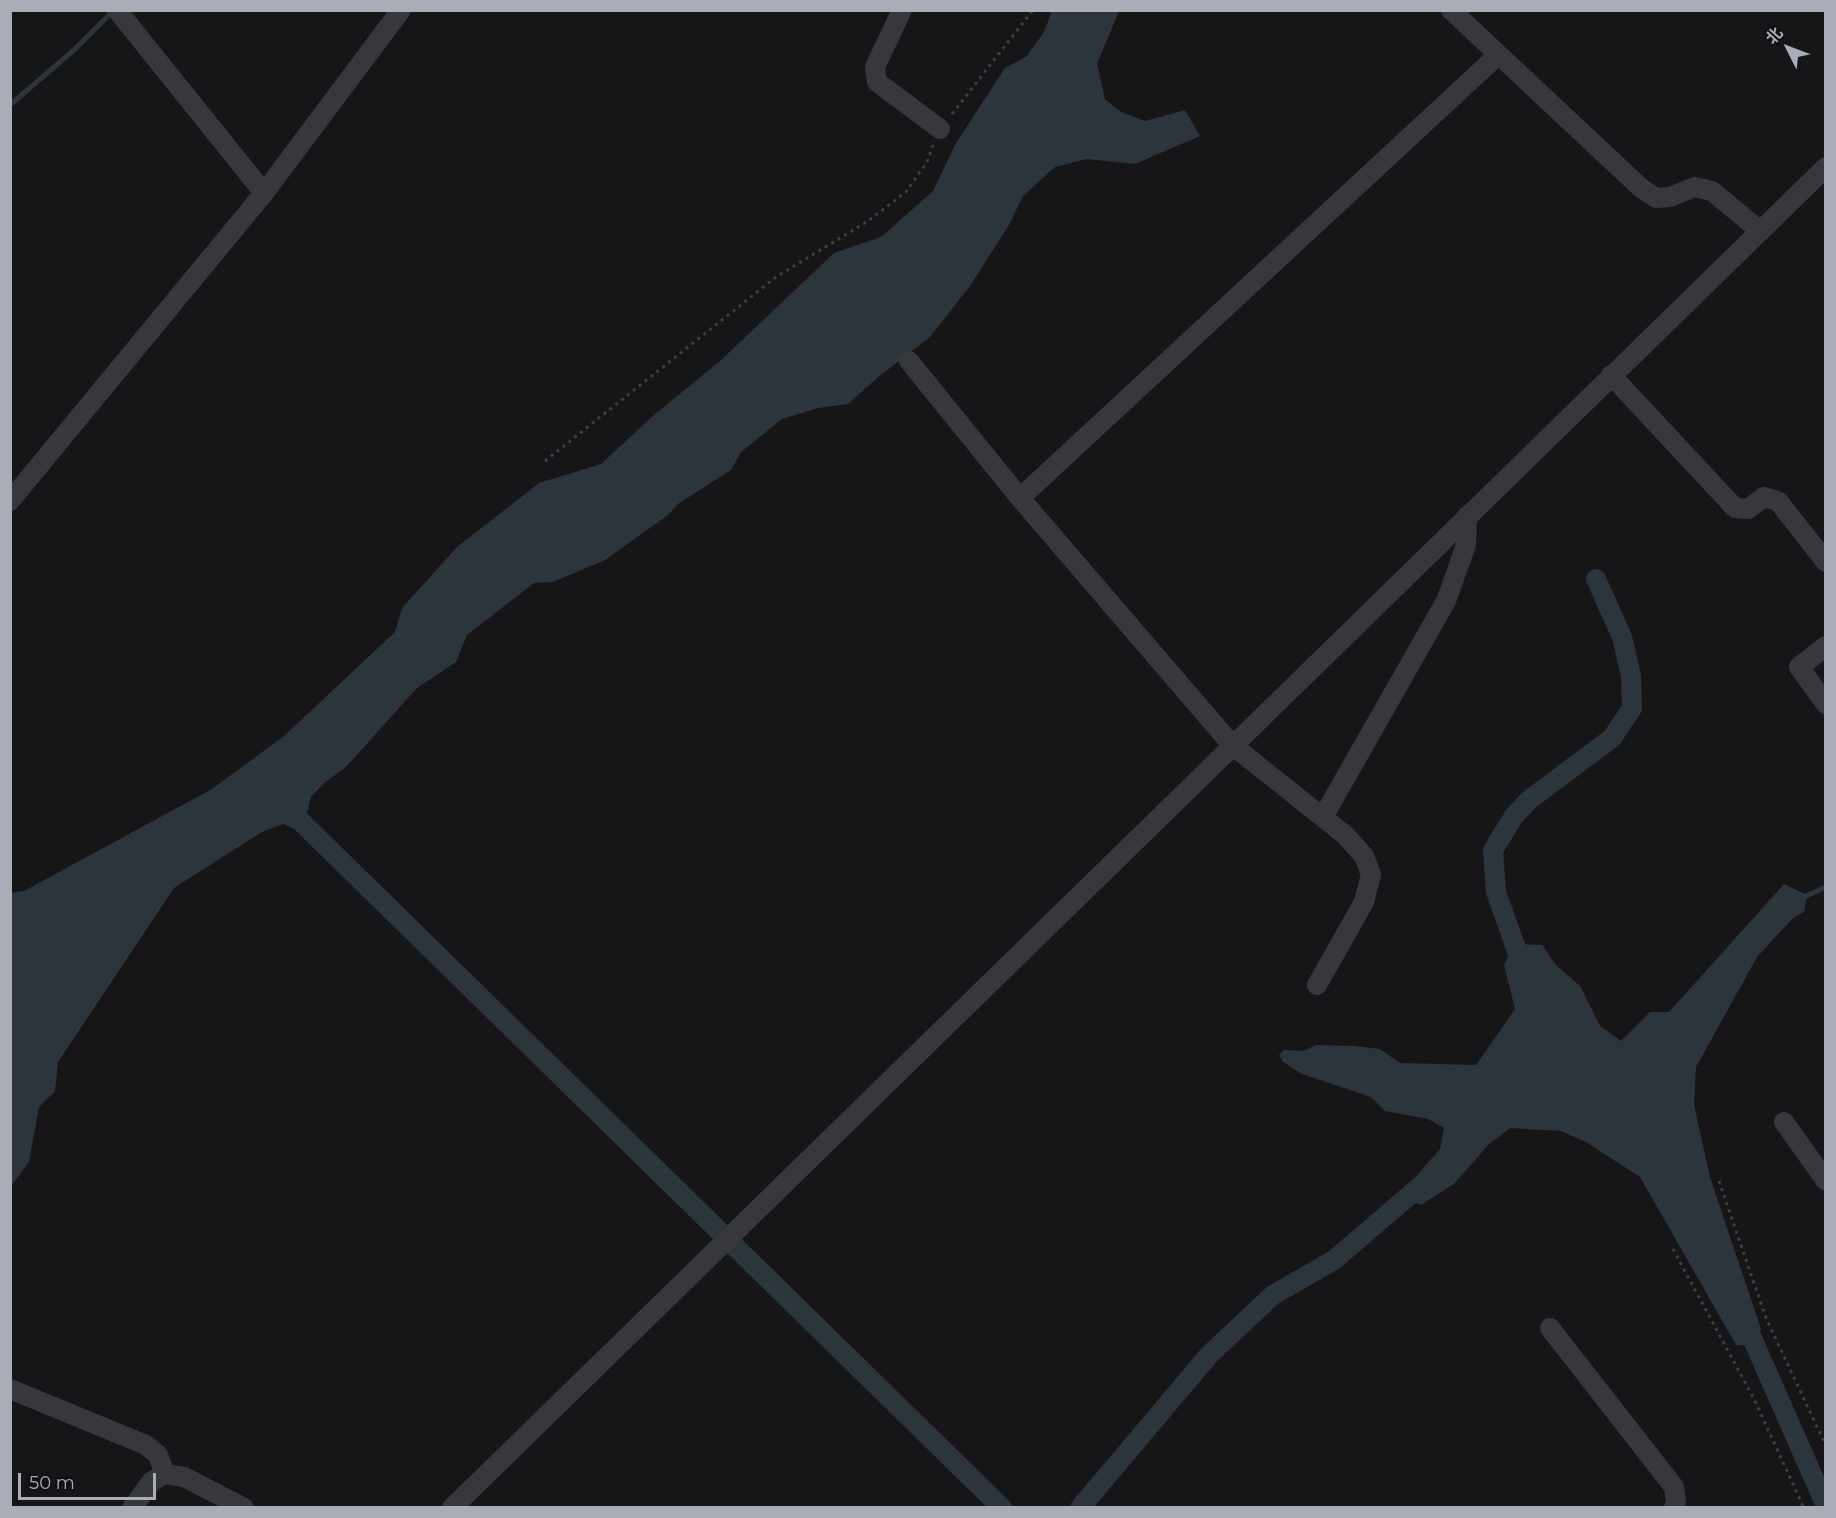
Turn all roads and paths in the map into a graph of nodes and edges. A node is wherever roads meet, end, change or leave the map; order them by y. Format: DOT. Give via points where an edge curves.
graph roads {
  1 [pos="401,10"];
  2 [pos="902,10"];
  3 [pos="1033,10"];
  4 [pos="1451,10"];
  5 [pos="119,13"];
  6 [pos="1498,55"];
  7 [pos="940,129"];
  8 [pos="1826,167"];
  9 [pos="264,193"];
  10 [pos="1759,230"];
  11 [pos="909,361"];
  12 [pos="1611,375"];
  13 [pos="545,461"];
  14 [pos="1020,498"];
  15 [pos="10,501"];
  16 [pos="1467,516"];
  17 [pos="1826,562"];
  18 [pos="1826,646"];
  19 [pos="1826,704"];
  20 [pos="1232,745"];
  21 [pos="1323,817"];
  22 [pos="1317,985"];
  23 [pos="1784,1122"];
  24 [pos="1719,1181"];
  25 [pos="1826,1181"];
  26 [pos="1673,1249"];
  27 [pos="1550,1328"];
  28 [pos="10,1389"];
  29 [pos="1826,1446"];
  30 [pos="165,1474"];
  31 [pos="132,1508"];
  32 [pos="244,1508"];
  33 [pos="452,1508"];
  34 [pos="1674,1508"];
  35 [pos="1804,1508"];
  1 -- 9 [label="street"];
  2 -- 7 [label="street" via="875,67 877,82"];
  3 -- 7 [label="path"];
  4 -- 6 [label="street"];
  5 -- 9 [label="street"];
  6 -- 10 [label="street" via="1641,188 1656,198 1695,187 1712,191"];
  6 -- 14 [label="street"];
  7 -- 13 [label="path" via="927,162 906,192 868,221 776,277"];
  8 -- 10 [label="street"];
  9 -- 15 [label="street"];
  10 -- 12 [label="street"];
  11 -- 14 [label="street"];
  12 -- 16 [label="street"];
  12 -- 17 [label="street" via="1735,508 1749,509 1764,497 1778,501"];
  14 -- 20 [label="street"];
  16 -- 20 [label="street"];
  16 -- 21 [label="street" via="1466,545 1446,601"];
  18 -- 19 [label="street" via="1799,667"];
  20 -- 21 [label="street"];
  20 -- 33 [label="street"];
  21 -- 22 [label="street" via="1364,856 1371,875 1364,902"];
  23 -- 25 [label="street"];
  24 -- 29 [label="path" via="1766,1318"];
  26 -- 35 [label="path" via="1754,1399"];
  27 -- 34 [label="street" via="1674,1487"];
  28 -- 30 [label="street" via="146,1445 158,1455"];
  30 -- 31 [label="street" via="152,1482"];
  30 -- 32 [label="street" via="184,1477"];
}
